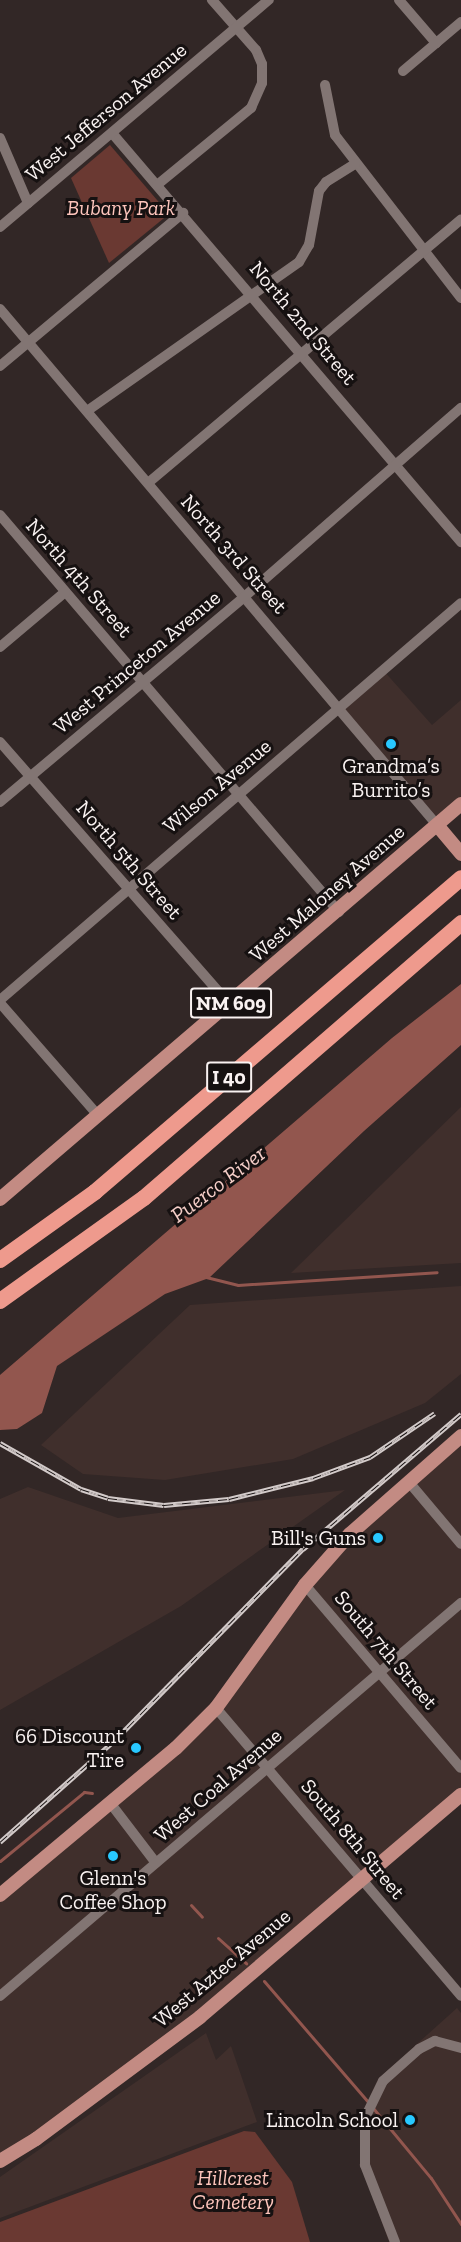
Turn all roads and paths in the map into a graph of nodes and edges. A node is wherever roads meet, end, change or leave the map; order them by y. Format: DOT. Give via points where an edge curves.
graph roads {
  1 [pos="212,0"];
  2 [pos="269,0"];
  3 [pos="399,0"];
  4 [pos="461,22"];
  5 [pos="237,28"];
  6 [pos="436,43"];
  7 [pos="404,71"];
  8 [pos="325,85"];
  9 [pos="112,133"];
  10 [pos="0,138"];
  11 [pos="356,164"];
  12 [pos="157,185"];
  13 [pos="28,203"];
  14 [pos="183,213"];
  15 [pos="461,219"];
  16 [pos="0,227"];
  17 [pos="422,251"];
  18 [pos="253,294"];
  19 [pos="461,298"];
  20 [pos="0,309"];
  21 [pos="29,342"];
  22 [pos="303,353"];
  23 [pos="0,366"];
  24 [pos="461,408"];
  25 [pos="87,411"];
  26 [pos="397,463"];
  27 [pos="148,483"];
  28 [pos="0,515"];
  29 [pos="461,542"];
  30 [pos="65,592"];
  31 [pos="244,597"];
  32 [pos="461,603"];
  33 [pos="0,647"];
  34 [pos="143,681"];
  35 [pos="340,708"];
  36 [pos="0,742"];
  37 [pos="31,776"];
  38 [pos="238,793"];
  39 [pos="0,802"];
  40 [pos="461,804"];
  41 [pos="437,825"];
  42 [pos="461,854"];
  43 [pos="456,882"];
  44 [pos="128,888"];
  45 [pos="339,912"];
  46 [pos="461,922"];
  47 [pos="0,1001"];
  48 [pos="230,1004"];
  49 [pos="98,1114"];
  50 [pos="0,1199"];
  51 [pos="0,1260"];
  52 [pos="0,1301"];
  53 [pos="461,1436"];
  54 [pos="408,1481"];
  55 [pos="461,1544"];
  56 [pos="305,1585"];
  57 [pos="461,1603"];
  58 [pos="380,1672"];
  59 [pos="216,1708"];
  60 [pos="267,1768"];
  61 [pos="461,1768"];
  62 [pos="461,1794"];
  63 [pos="111,1804"];
  64 [pos="156,1863"];
  65 [pos="362,1879"];
  66 [pos="0,1895"];
  67 [pos="460,1992"];
  68 [pos="0,1996"];
  69 [pos="461,2048"];
  70 [pos="0,2161"];
  71 [pos="395,2242"];
  1 -- 5 [label="street"];
  2 -- 5 [label="street, West Jefferson Avenue"];
  3 -- 6 [label="street"];
  4 -- 6 [label="street"];
  5 -- 9 [label="street, West Jefferson Avenue"];
  5 -- 12 [label="street" via="256,50 262,64 262,83 251,108"];
  6 -- 7 [label="street"];
  8 -- 11 [label="street" via="335,135"];
  9 -- 12 [label="street, North 2nd Street"];
  9 -- 13 [label="street, West Jefferson Avenue"];
  10 -- 13 [label="street"];
  11 -- 17 [label="street"];
  11 -- 18 [label="street" via="326,182 319,191 306,254"];
  12 -- 14 [label="street, North 2nd Street"];
  13 -- 16 [label="street, West Jefferson Avenue"];
  14 -- 18 [label="street, North 2nd Street"];
  14 -- 21 [label="street"];
  15 -- 17 [label="street"];
  17 -- 19 [label="street"];
  17 -- 22 [label="street"];
  18 -- 22 [label="street, North 2nd Street"];
  18 -- 25 [label="street"];
  20 -- 21 [label="street, North 3rd Street"];
  21 -- 23 [label="street"];
  21 -- 25 [label="street, North 3rd Street"];
  22 -- 26 [label="street, North 2nd Street"];
  22 -- 27 [label="street"];
  24 -- 26 [label="street, West Princeton Avenue"];
  25 -- 27 [label="street, North 3rd Street"];
  26 -- 29 [label="street, North 2nd Street"];
  26 -- 31 [label="street, West Princeton Avenue"];
  27 -- 31 [label="street, North 3rd Street"];
  28 -- 30 [label="street, North 4th Street"];
  30 -- 33 [label="street"];
  30 -- 34 [label="street, North 4th Street"];
  31 -- 34 [label="street, West Princeton Avenue"];
  31 -- 35 [label="street, North 3rd Street"];
  32 -- 35 [label="street, Wilson Avenue"];
  34 -- 37 [label="street, West Princeton Avenue"];
  34 -- 38 [label="street, North 4th Street"];
  35 -- 38 [label="street, Wilson Avenue"];
  35 -- 41 [label="street, North 3rd Street"];
  36 -- 37 [label="street, North 5th Street"];
  37 -- 39 [label="street, West Princeton Avenue"];
  37 -- 44 [label="street, North 5th Street"];
  38 -- 44 [label="street, Wilson Avenue"];
  38 -- 45 [label="street, North 4th Street"];
  40 -- 41 [label="main road, West Maloney Avenue / NM 609"];
  41 -- 42 [label="main road"];
  41 -- 45 [label="main road, West Maloney Avenue / NM 609"];
  43 -- 51 [label="highway, I 40" via="95,1192"];
  44 -- 47 [label="street, Wilson Avenue"];
  44 -- 48 [label="street, North 5th Street"];
  45 -- 48 [label="main road, West Maloney Avenue / NM 609"];
  46 -- 52 [label="highway, I 40" via="144,1198"];
  47 -- 49 [label="street"];
  48 -- 49 [label="main road, West Maloney Avenue / NM 609"];
  49 -- 50 [label="main road, West Maloney Avenue / NM 609"];
  53 -- 54 [label="main road"];
  54 -- 55 [label="street"];
  54 -- 56 [label="main road" via="350,1534"];
  56 -- 58 [label="street, South 7th Street"];
  56 -- 59 [label="main road"];
  57 -- 58 [label="street, West Coal Avenue"];
  58 -- 60 [label="street, West Coal Avenue"];
  58 -- 61 [label="street, South 7th Street"];
  59 -- 60 [label="street, South 8th Street"];
  59 -- 63 [label="main road"];
  60 -- 64 [label="street, West Coal Avenue"];
  60 -- 65 [label="street, South 8th Street"];
  62 -- 65 [label="main road, West Aztec Avenue"];
  63 -- 64 [label="street"];
  63 -- 66 [label="main road"];
  64 -- 68 [label="street, West Coal Avenue"];
  65 -- 67 [label="street, South 8th Street"];
  65 -- 70 [label="main road, West Aztec Avenue" via="200,2017"];
  69 -- 71 [label="street" via="435,2041 419,2049 383,2080 365,2118 365,2165"];
}
